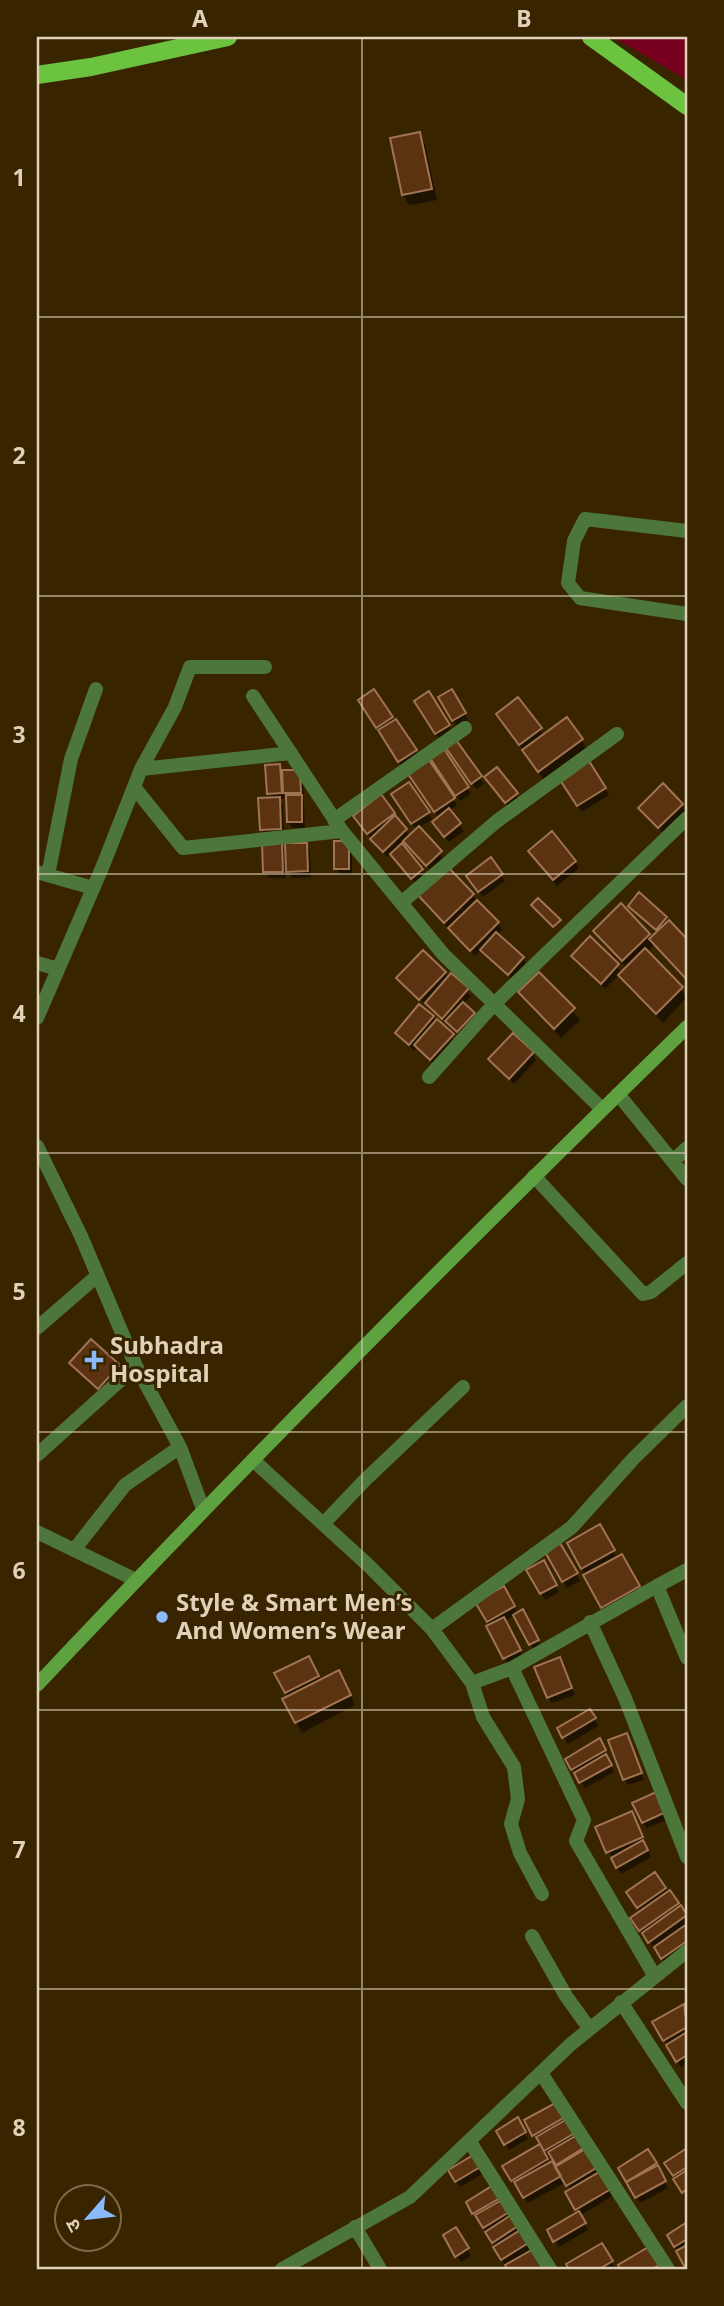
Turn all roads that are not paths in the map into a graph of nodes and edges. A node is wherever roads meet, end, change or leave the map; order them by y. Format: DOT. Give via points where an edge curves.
graph roads {
  1 [pos="228,37"];
  2 [pos="591,37"];
  3 [pos="37,75"];
  4 [pos="687,106"];
  5 [pos="687,531"];
  6 [pos="687,614"];
  7 [pos="265,667"];
  8 [pos="96,689"];
  9 [pos="253,696"];
  10 [pos="465,728"];
  11 [pos="617,734"];
  12 [pos="290,753"];
  13 [pos="141,769"];
  14 [pos="134,788"];
  15 [pos="687,818"];
  16 [pos="338,825"];
  17 [pos="42,874"];
  18 [pos="93,888"];
  19 [pos="401,903"];
  20 [pos="37,963"];
  21 [pos="58,969"];
  22 [pos="494,1004"];
  23 [pos="37,1018"];
  24 [pos="687,1027"];
  25 [pos="429,1077"];
  26 [pos="618,1094"];
  27 [pos="602,1109"];
  28 [pos="37,1146"];
  29 [pos="687,1148"];
  30 [pos="673,1161"];
  31 [pos="534,1176"];
  32 [pos="687,1179"];
  33 [pos="687,1263"];
  34 [pos="97,1276"];
  35 [pos="37,1328"];
  36 [pos="136,1366"];
  37 [pos="463,1387"];
  38 [pos="687,1406"];
  39 [pos="180,1447"];
  40 [pos="37,1455"];
  41 [pos="253,1460"];
  42 [pos="202,1509"];
  43 [pos="323,1524"];
  44 [pos="37,1532"];
  45 [pos="74,1550"];
  46 [pos="687,1570"];
  47 [pos="136,1580"];
  48 [pos="657,1586"];
  49 [pos="590,1622"];
  50 [pos="432,1629"];
  51 [pos="687,1658"];
  52 [pos="512,1668"];
  53 [pos="472,1683"];
  54 [pos="37,1685"];
  55 [pos="687,1857"];
  56 [pos="542,1894"];
  57 [pos="532,1936"];
  58 [pos="687,1951"];
  59 [pos="654,1975"];
  60 [pos="621,2002"];
  61 [pos="589,2028"];
  62 [pos="541,2073"];
  63 [pos="687,2103"];
  64 [pos="470,2142"];
  65 [pos="355,2227"];
  66 [pos="282,2269"];
  67 [pos="380,2269"];
  68 [pos="550,2269"];
  69 [pos="668,2269"];
  1 -- 3 [label="main road"];
  2 -- 4 [label="main road"];
  5 -- 6 [label="street" via="584,519 574,541 568,583 580,598"];
  7 -- 13 [label="street" via="190,667 175,707"];
  8 -- 17 [label="street" via="71,759"];
  9 -- 12 [label="street"];
  10 -- 16 [label="street"];
  11 -- 19 [label="street" via="497,821"];
  12 -- 13 [label="street"];
  12 -- 16 [label="street"];
  13 -- 14 [label="street"];
  14 -- 16 [label="street" via="183,848"];
  14 -- 18 [label="street"];
  15 -- 22 [label="street"];
  16 -- 19 [label="street"];
  17 -- 18 [label="street"];
  18 -- 21 [label="street"];
  19 -- 22 [label="street" via="443,954"];
  20 -- 21 [label="street"];
  21 -- 23 [label="street"];
  22 -- 25 [label="street"];
  22 -- 27 [label="street"];
  24 -- 26 [label="main road"];
  26 -- 27 [label="main road"];
  26 -- 30 [label="street"];
  27 -- 31 [label="main road"];
  28 -- 34 [label="street"];
  29 -- 30 [label="street"];
  30 -- 32 [label="street"];
  31 -- 33 [label="street" via="643,1294 651,1293"];
  31 -- 41 [label="main road"];
  34 -- 35 [label="street"];
  34 -- 36 [label="street"];
  36 -- 39 [label="street"];
  36 -- 40 [label="street"];
  37 -- 43 [label="street"];
  38 -- 50 [label="street" via="572,1527"];
  39 -- 42 [label="street"];
  39 -- 45 [label="street" via="125,1485"];
  41 -- 42 [label="main road"];
  41 -- 43 [label="street"];
  42 -- 47 [label="main road"];
  43 -- 50 [label="street"];
  44 -- 45 [label="street"];
  45 -- 47 [label="street"];
  46 -- 48 [label="street"];
  47 -- 54 [label="main road"];
  48 -- 49 [label="street"];
  48 -- 51 [label="street"];
  49 -- 52 [label="street"];
  49 -- 55 [label="street"];
  50 -- 53 [label="street"];
  52 -- 53 [label="street"];
  52 -- 59 [label="street" via="584,1820 576,1841"];
  53 -- 56 [label="street" via="483,1717 513,1767 518,1799 511,1824 520,1853"];
  57 -- 61 [label="street"];
  58 -- 59 [label="street"];
  59 -- 60 [label="street"];
  60 -- 61 [label="street"];
  60 -- 63 [label="street"];
  61 -- 62 [label="street"];
  62 -- 64 [label="street"];
  62 -- 69 [label="street"];
  64 -- 65 [label="street" via="410,2197"];
  64 -- 68 [label="street"];
  65 -- 66 [label="street"];
  65 -- 67 [label="street"];
}
